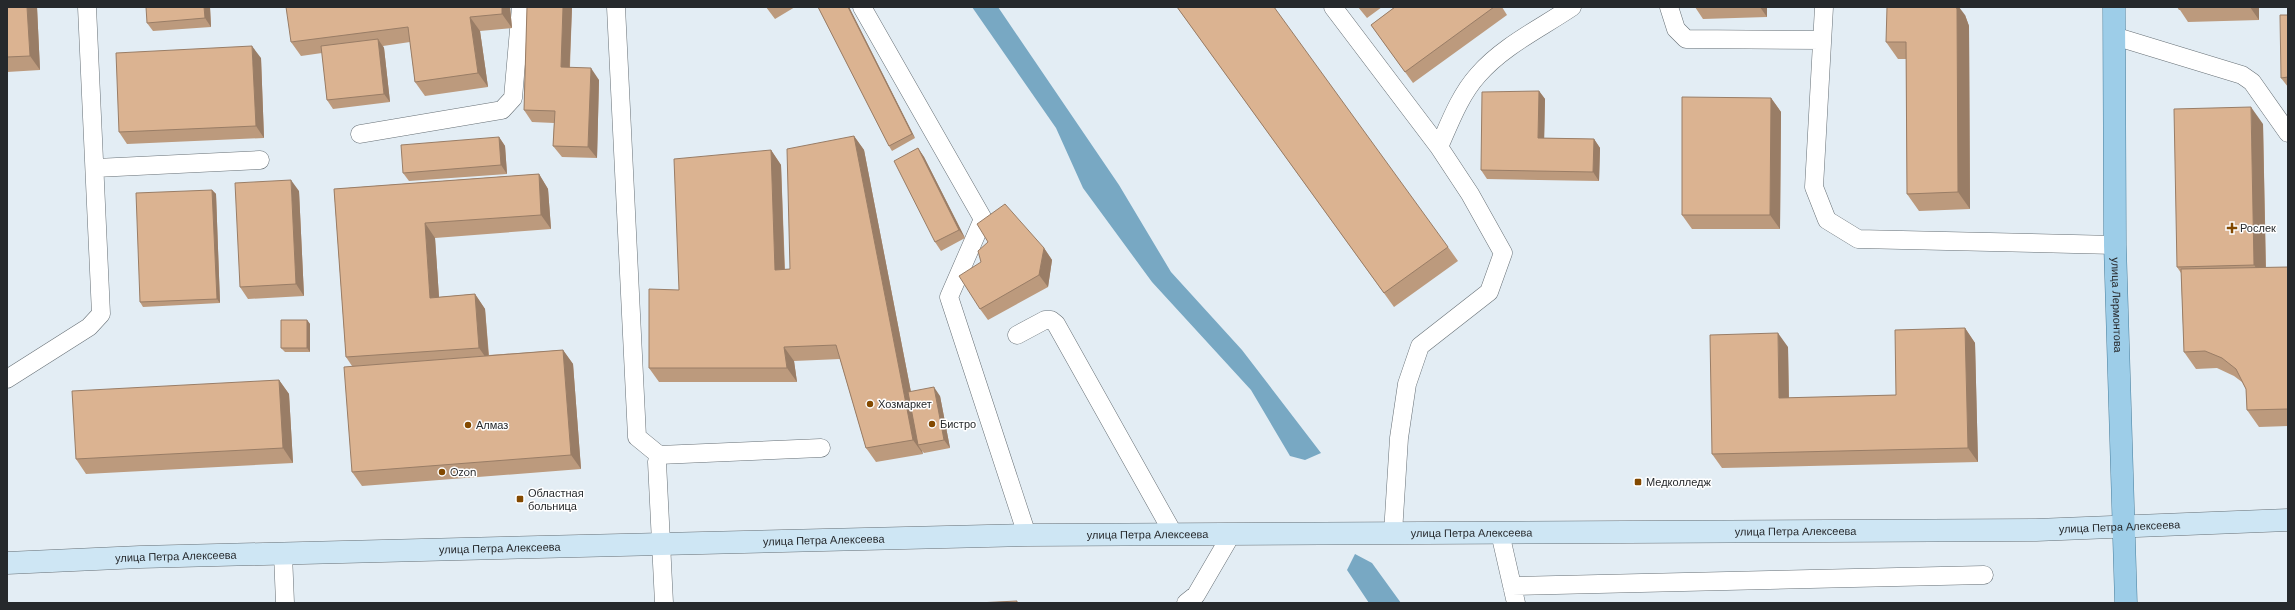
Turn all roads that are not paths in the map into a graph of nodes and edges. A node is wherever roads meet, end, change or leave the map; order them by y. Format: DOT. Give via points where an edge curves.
graph roads {
  1 [pos="87,7"];
  2 [pos="521,7"];
  3 [pos="616,7"];
  4 [pos="862,7"];
  5 [pos="1334,7"];
  6 [pos="1572,7"];
  7 [pos="1669,7"];
  8 [pos="1824,7"];
  9 [pos="2114,7"];
  10 [pos="2114,36"];
  11 [pos="1822,40"];
  12 [pos="2288,133"];
  13 [pos="360,134"];
  14 [pos="1439,147"];
  15 [pos="260,160"];
  16 [pos="96,168"];
  17 [pos="2115,245"];
  18 [pos="1017,335"];
  19 [pos="7,379"];
  20 [pos="821,448"];
  21 [pos="659,455"];
  22 [pos="2288,520"];
  23 [pos="2124,525"];
  24 [pos="1173,533"];
  25 [pos="1393,533"];
  26 [pos="1500,533"];
  27 [pos="1027,535"];
  28 [pos="1231,535"];
  29 [pos="661,544"];
  30 [pos="283,554"];
  31 [pos="7,564"];
  32 [pos="1984,574"];
  33 [pos="1514,595"];
  34 [pos="1194,600"];
  35 [pos="285,603"];
  36 [pos="664,603"];
  37 [pos="2126,603"];
  1 -- 16 [label="lane"];
  2 -- 13 [label="lane" via="513,98 502,110"];
  3 -- 21 [label="lane" via="636,437"];
  4 -- 27 [label="lane" via="983,219 949,296"];
  5 -- 14 [label="lane"];
  6 -- 14 [label="lane" via="1497,56 1478,75 1460,100"];
  7 -- 11 [label="lane" via="1676,29 1686,39"];
  8 -- 11 [label="lane"];
  9 -- 10 [label="main road, улица Лермонтова"];
  10 -- 12 [label="lane" via="2242,75 2252,82"];
  10 -- 17 [label="main road, улица Лермонтова"];
  11 -- 17 [label="lane" via="1814,187 1827,220 1858,239"];
  14 -- 25 [label="lane" via="1470,194 1503,253 1489,292 1420,346 1407,384 1399,438"];
  15 -- 16 [label="lane"];
  16 -- 19 [label="lane" via="101,314 89,327"];
  17 -- 23 [label="main road, улица Лермонтова"];
  18 -- 24 [label="lane" via="1045,320 1051,320 1056,324"];
  20 -- 21 [label="lane"];
  21 -- 29 [label="lane" via="657,462"];
  22 -- 23 [label="street, улица Петра Алексеева"];
  23 -- 26 [label="street, улица Петра Алексеева" via="2028,530"];
  23 -- 37 [label="main road, улица Лермонтова"];
  24 -- 27 [label="street, улица Петра Алексеева"];
  24 -- 28 [label="street, улица Петра Алексеева"];
  25 -- 26 [label="street, улица Петра Алексеева"];
  25 -- 28 [label="street, улица Петра Алексеева"];
  26 -- 33 [label="lane"];
  27 -- 29 [label="street, улица Петра Алексеева"];
  28 -- 34 [label="lane"];
  29 -- 30 [label="street, улица Петра Алексеева"];
  29 -- 36 [label="lane"];
  30 -- 31 [label="street, улица Петра Алексеева"];
  30 -- 35 [label="lane"];
  32 -- 33 [label="lane"];
}
